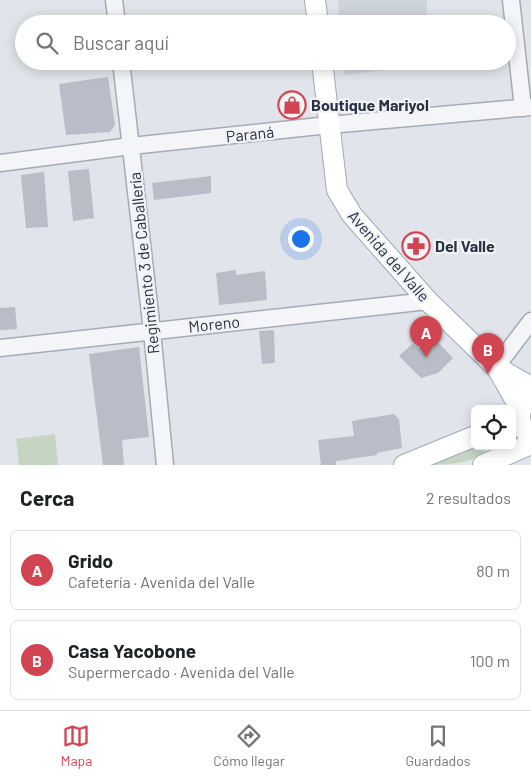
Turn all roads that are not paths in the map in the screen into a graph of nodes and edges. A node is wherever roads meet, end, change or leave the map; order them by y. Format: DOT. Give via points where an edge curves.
graph roads {
  1 [pos="114,0"];
  2 [pos="315,0"];
  3 [pos="511,0"];
  4 [pos="115,15"];
  5 [pos="317,15"];
  6 [pos="513,15"];
  7 [pos="516,33"];
  8 [pos="122,70"];
  9 [pos="323,70"];
  10 [pos="527,107"];
  11 [pos="329,125"];
  12 [pos="131,146"];
  13 [pos="0,163"];
  14 [pos="428,300"];
  15 [pos="531,321"];
  16 [pos="152,331"];
  17 [pos="0,348"];
  18 [pos="496,367"];
  19 [pos="531,387"];
  20 [pos="521,409"];
  21 [pos="531,436"];
  22 [pos="471,438"];
  23 [pos="531,444"];
  24 [pos="165,465"];
  25 [pos="404,465"];
  26 [pos="483,465"];
  1 -- 4 [label="street"];
  2 -- 5 [label="main road"];
  3 -- 6 [label="street"];
  7 -- 10 [label="street"];
  8 -- 12 [label="street, Regimiento 3 de Caballería"];
  9 -- 11 [label="main road, Avenida del Valle"];
  10 -- 11 [label="street, Paraná"];
  11 -- 12 [label="street, Paraná"];
  11 -- 14 [label="main road, Avenida del Valle" via="337,190 352,215"];
  12 -- 13 [label="street, Paraná"];
  12 -- 16 [label="street, Regimiento 3 de Caballería"];
  14 -- 16 [label="street, Moreno"];
  14 -- 18 [label="main road, Avenida del Valle"];
  15 -- 18 [label="street"];
  16 -- 17 [label="street, Moreno"];
  16 -- 24 [label="street, Regimiento 3 de Caballería"];
  18 -- 19 [label="main road"];
  18 -- 20 [label="main road"];
  20 -- 21 [label="main road" via="522,426"];
  22 -- 25 [label="main road"];
  23 -- 26 [label="main road"];
}
